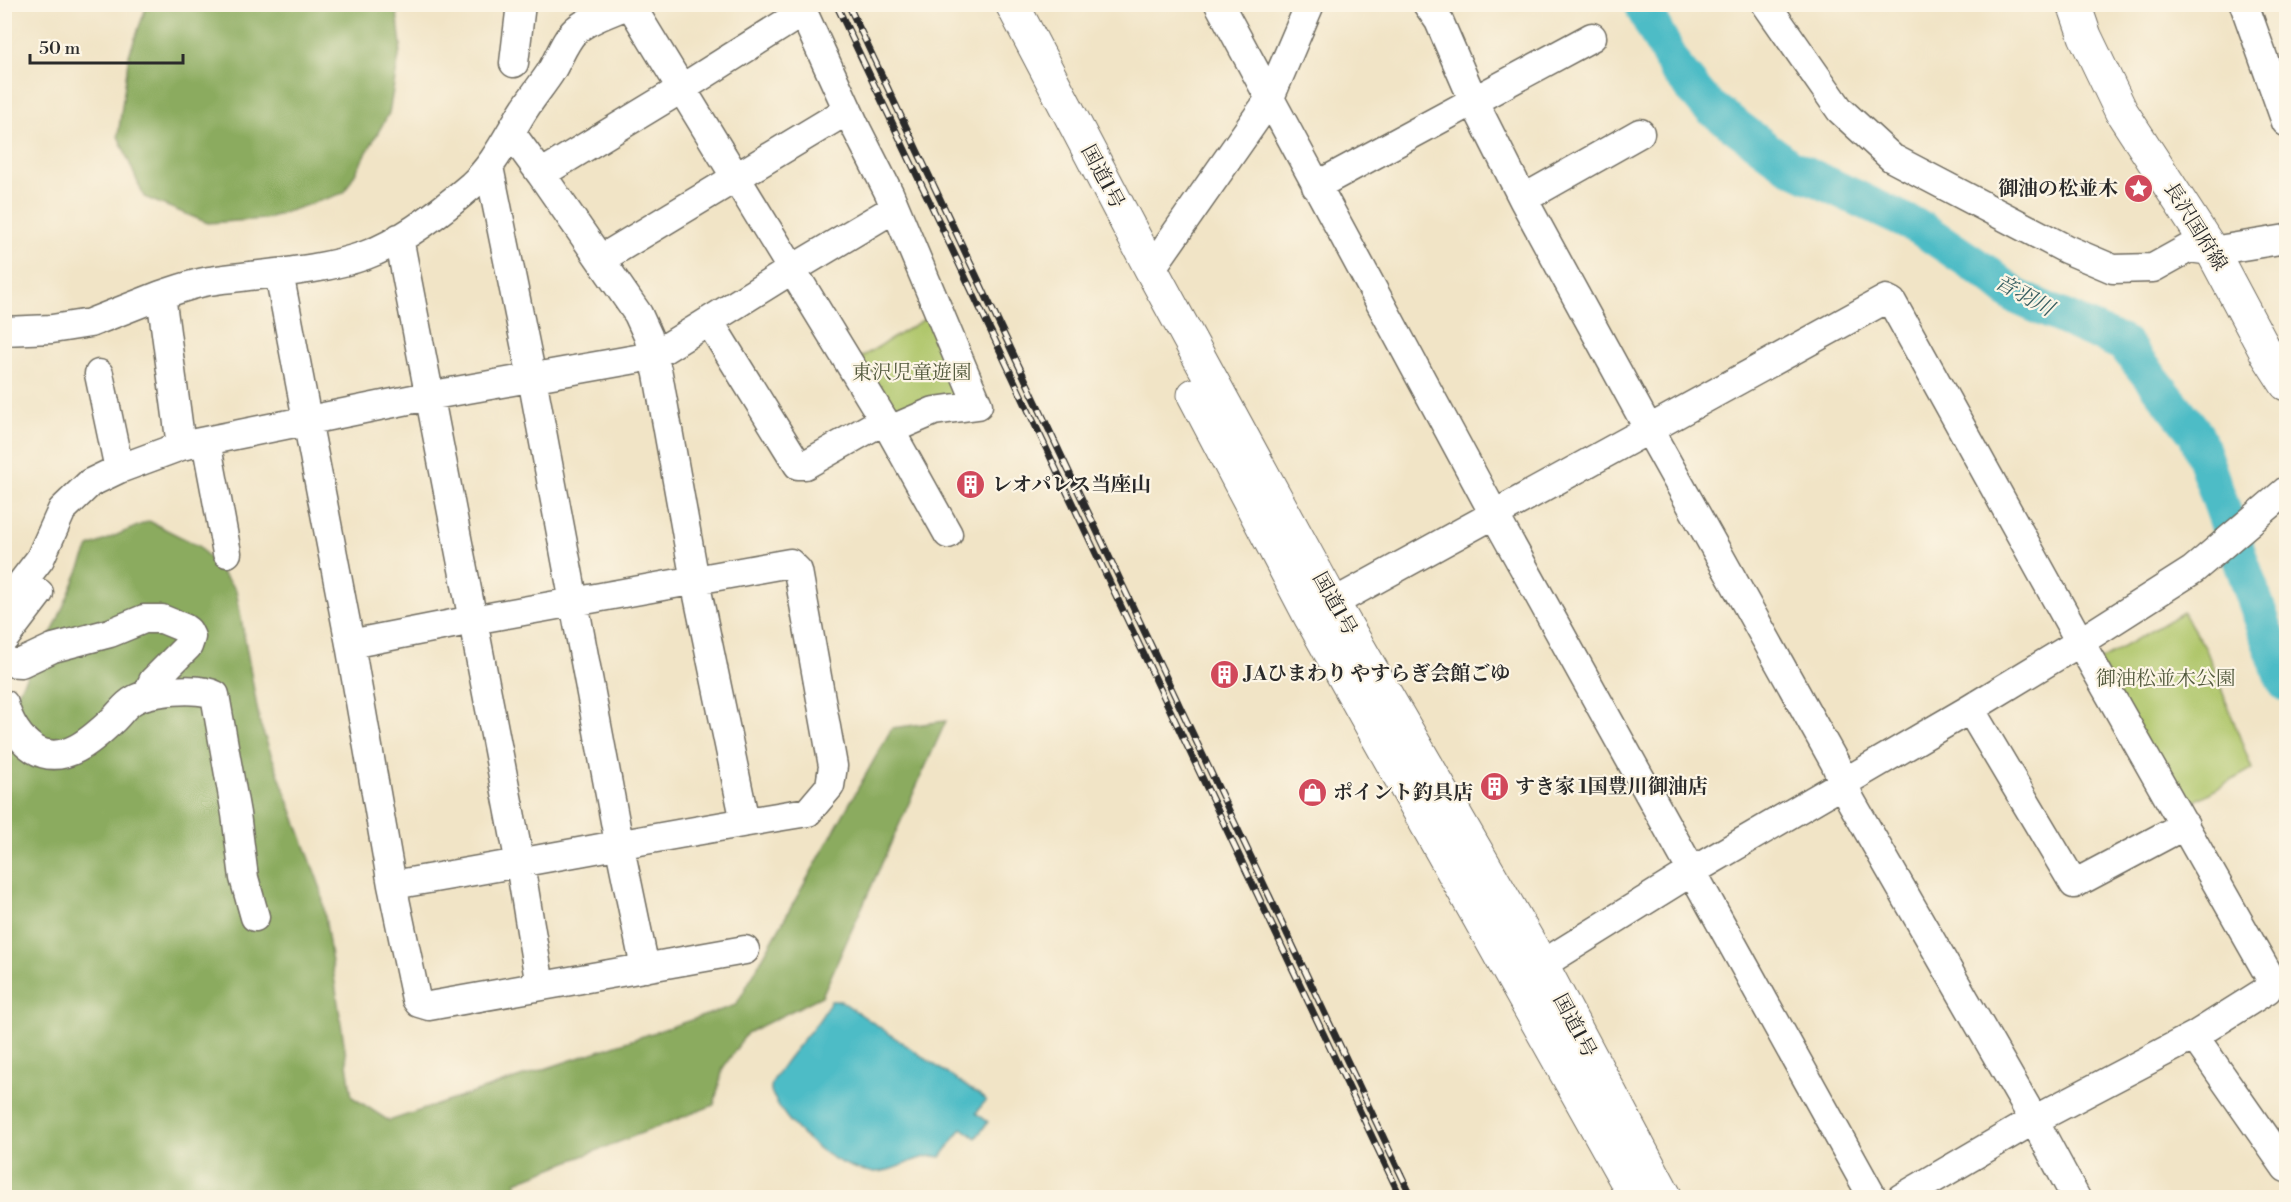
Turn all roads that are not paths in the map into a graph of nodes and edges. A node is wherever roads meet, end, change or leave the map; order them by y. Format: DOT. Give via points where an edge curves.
graph roads {
  1 [pos="521,4"];
  2 [pos="630,4"];
  3 [pos="989,4"];
  4 [pos="1012,4"];
  5 [pos="1219,4"];
  6 [pos="1310,4"];
  7 [pos="1427,4"];
  8 [pos="1766,4"];
  9 [pos="2074,4"];
  10 [pos="2244,4"];
  11 [pos="801,8"];
  12 [pos="1592,38"];
  13 [pos="514,63"];
  14 [pos="681,89"];
  15 [pos="1269,100"];
  16 [pos="1474,102"];
  17 [pos="848,110"];
  18 [pos="2286,122"];
  19 [pos="511,133"];
  20 [pos="1640,133"];
  21 [pos="489,167"];
  22 [pos="541,174"];
  23 [pos="736,178"];
  24 [pos="1316,186"];
  25 [pos="1523,199"];
  26 [pos="895,208"];
  27 [pos="399,238"];
  28 [pos="2286,239"];
  29 [pos="2212,251"];
  30 [pos="601,259"];
  31 [pos="1150,269"];
  32 [pos="790,270"];
  33 [pos="279,273"];
  34 [pos="160,295"];
  35 [pos="709,321"];
  36 [pos="4,331"];
  37 [pos="653,356"];
  38 [pos="99,374"];
  39 [pos="532,378"];
  40 [pos="2286,384"];
  41 [pos="428,396"];
  42 [pos="308,420"];
  43 [pos="887,425"];
  44 [pos="1648,429"];
  45 [pos="194,443"];
  46 [pos="119,469"];
  47 [pos="2280,497"];
  48 [pos="74,498"];
  49 [pos="1494,514"];
  50 [pos="948,534"];
  51 [pos="227,553"];
  52 [pos="695,581"];
  53 [pos="574,602"];
  54 [pos="1333,603"];
  55 [pos="4,606"];
  56 [pos="473,620"];
  57 [pos="4,639"];
  58 [pos="2080,642"];
  59 [pos="350,644"];
  60 [pos="4,662"];
  61 [pos="150,694"];
  62 [pos="4,704"];
  63 [pos="1970,709"];
  64 [pos="1844,783"];
  65 [pos="745,822"];
  66 [pos="2185,825"];
  67 [pos="619,843"];
  68 [pos="520,864"];
  69 [pos="1692,872"];
  70 [pos="392,885"];
  71 [pos="255,917"];
  72 [pos="745,950"];
  73 [pos="645,968"];
  74 [pos="1528,973"];
  75 [pos="540,986"];
  76 [pos="2194,1036"];
  77 [pos="2034,1120"];
  78 [pos="2286,1168"];
  79 [pos="1636,1197"];
  80 [pos="1666,1197"];
  81 [pos="1873,1197"];
  82 [pos="1901,1197"];
  83 [pos="2076,1197"];
  1 -- 13 [label="street"];
  2 -- 14 [label="street"];
  2 -- 19 [label="street" via="585,24 570,37"];
  3 -- 74 [label="main road, 国道1号" via="1311,618"];
  4 -- 31 [label="main road, 国道1号"];
  5 -- 15 [label="street"];
  6 -- 15 [label="street"];
  7 -- 16 [label="street" via="1439,21"];
  8 -- 29 [label="street" via="1840,110 1892,158 2112,269 2154,268 2189,248"];
  9 -- 29 [label="main road, 長沢国府線" via="2121,111"];
  10 -- 18 [label="street"];
  11 -- 14 [label="street"];
  11 -- 17 [label="street"];
  12 -- 16 [label="street"];
  14 -- 22 [label="street"];
  14 -- 23 [label="street"];
  15 -- 24 [label="street"];
  15 -- 31 [label="street"];
  16 -- 24 [label="street"];
  16 -- 25 [label="street"];
  17 -- 23 [label="street"];
  17 -- 26 [label="street"];
  19 -- 21 [label="street"];
  19 -- 22 [label="street"];
  20 -- 25 [label="street"];
  21 -- 27 [label="street" via="443,208"];
  21 -- 39 [label="street"];
  22 -- 30 [label="street"];
  23 -- 30 [label="street"];
  23 -- 32 [label="street"];
  24 -- 49 [label="street"];
  25 -- 44 [label="street"];
  26 -- 32 [label="street"];
  26 -- 43 [label="street" via="978,405 934,411"];
  27 -- 33 [label="street" via="358,257"];
  27 -- 41 [label="street"];
  28 -- 29 [label="street"];
  29 -- 40 [label="main road, 長沢国府線"];
  30 -- 37 [label="street" via="638,314"];
  31 -- 54 [label="main road, 国道1号"];
  32 -- 35 [label="street"];
  32 -- 43 [label="street"];
  33 -- 34 [label="street" via="206,281"];
  33 -- 42 [label="street"];
  34 -- 36 [label="street" via="90,323"];
  34 -- 45 [label="street"];
  35 -- 37 [label="street"];
  35 -- 43 [label="street" via="798,465"];
  37 -- 39 [label="street"];
  37 -- 52 [label="street"];
  38 -- 46 [label="street"];
  39 -- 41 [label="street"];
  39 -- 53 [label="street"];
  41 -- 42 [label="street"];
  41 -- 56 [label="street"];
  42 -- 45 [label="street"];
  42 -- 59 [label="street"];
  43 -- 50 [label="street"];
  44 -- 49 [label="street"];
  44 -- 58 [label="street" via="1886,299 1892,302"];
  44 -- 64 [label="street"];
  45 -- 46 [label="street"];
  45 -- 51 [label="street"];
  46 -- 48 [label="street" via="90,483"];
  47 -- 58 [label="street" via="2193,570"];
  48 -- 55 [label="street" via="62,510 34,568"];
  48 -- 57 [label="street" via="85,513 70,530 38,593"];
  49 -- 54 [label="street"];
  49 -- 69 [label="street"];
  52 -- 53 [label="street"];
  52 -- 65 [label="street"];
  52 -- 65 [label="street" via="790,563 798,570 833,766 830,786 808,812"];
  53 -- 56 [label="street"];
  53 -- 67 [label="street"];
  54 -- 74 [label="main road, 国道1号"];
  56 -- 59 [label="street"];
  56 -- 68 [label="street"];
  58 -- 63 [label="street"];
  58 -- 66 [label="street"];
  59 -- 70 [label="street"];
  60 -- 61 [label="street" via="21,663 53,648 110,633 144,619 162,619 189,631 190,637 188,645 153,681"];
  61 -- 62 [label="street" via="132,701 102,730 64,755 43,753 24,741"];
  61 -- 71 [label="street" via="199,691 215,695 237,814 244,878"];
  63 -- 64 [label="street"];
  63 -- 66 [label="street" via="2074,884"];
  64 -- 69 [label="street"];
  64 -- 77 [label="street"];
  65 -- 67 [label="street"];
  66 -- 76 [label="street" via="2270,977 2267,990"];
  67 -- 68 [label="street"];
  67 -- 73 [label="street"];
  68 -- 70 [label="street"];
  68 -- 75 [label="street"];
  69 -- 74 [label="street"];
  69 -- 81 [label="street"];
  70 -- 75 [label="street" via="416,999 422,1006"];
  72 -- 73 [label="street"];
  73 -- 75 [label="street"];
  74 -- 79 [label="main road, 国道1号"];
  74 -- 80 [label="main road, 国道1号"];
  76 -- 77 [label="street"];
  76 -- 78 [label="street"];
  77 -- 82 [label="street"];
  77 -- 83 [label="street"];
}
